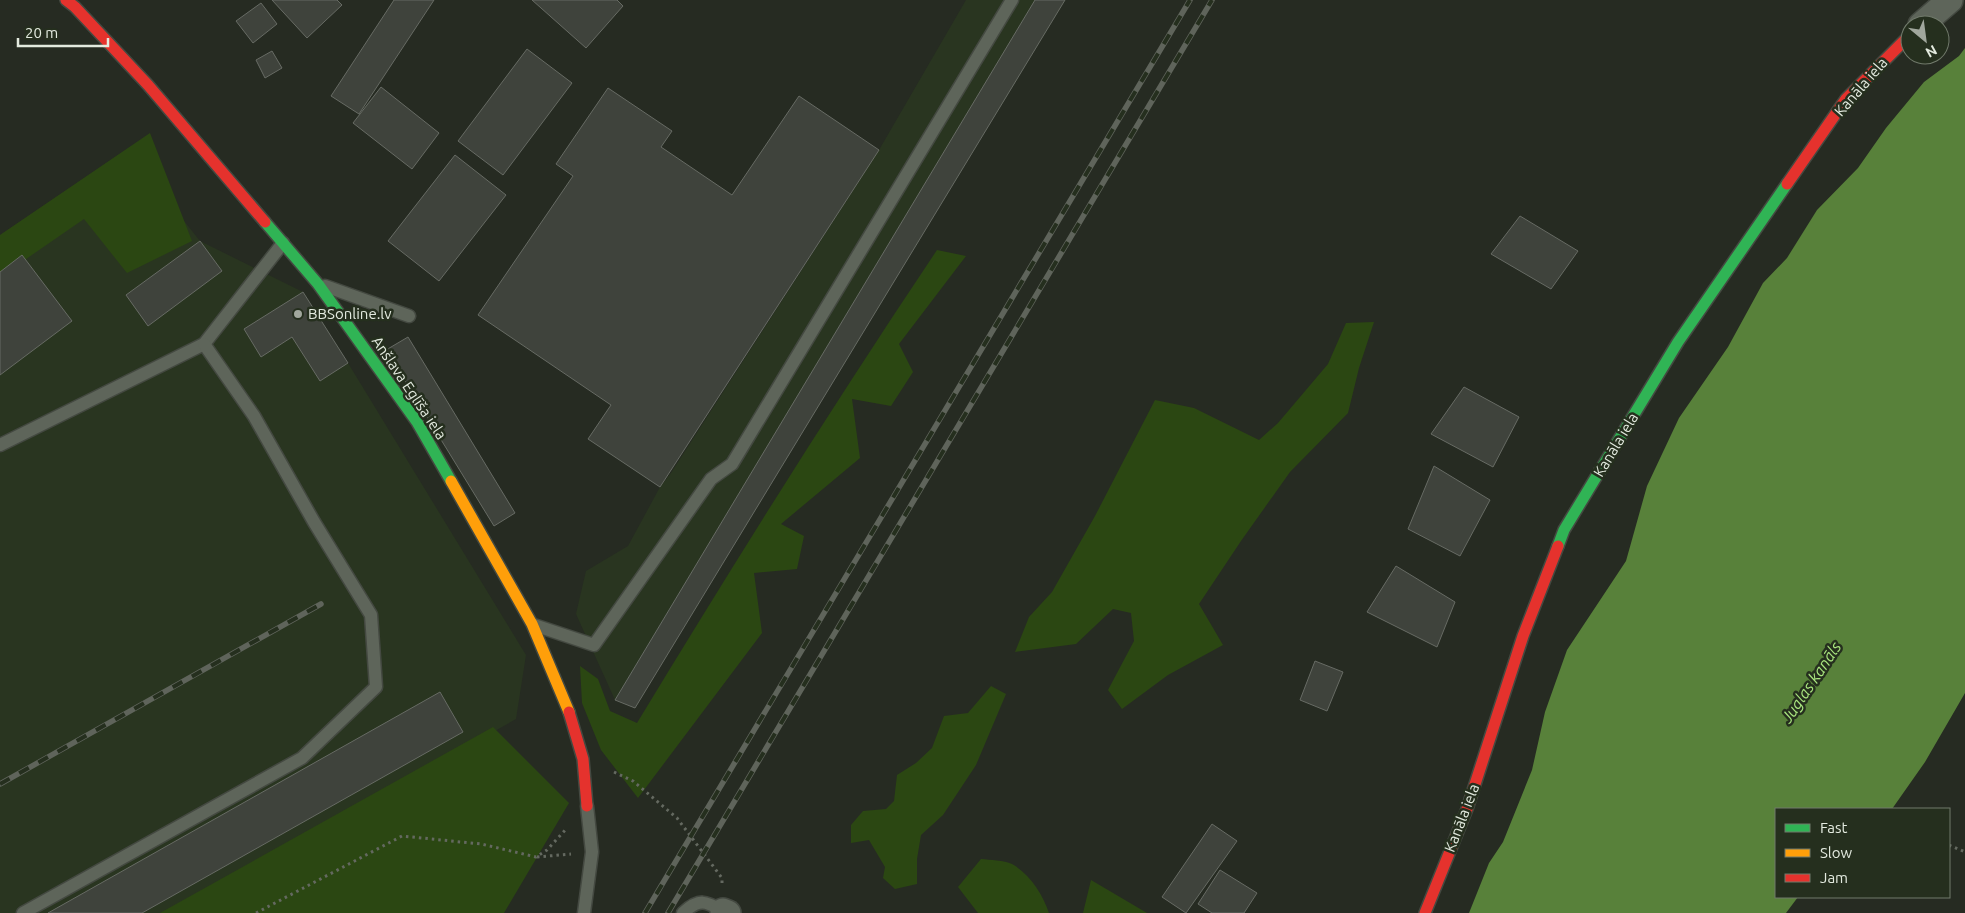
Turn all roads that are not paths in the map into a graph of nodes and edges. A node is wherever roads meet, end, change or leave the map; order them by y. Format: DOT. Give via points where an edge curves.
graph roads {
  1 [pos="66,0"];
  2 [pos="1012,0"];
  3 [pos="1950,0"];
  4 [pos="1933,15"];
  5 [pos="1900,44"];
  6 [pos="283,243"];
  7 [pos="318,284"];
  8 [pos="409,316"];
  9 [pos="204,344"];
  10 [pos="0,445"];
  11 [pos="532,624"];
  12 [pos="587,806"];
  13 [pos="726,912"];
  14 [pos="23,913"];
  15 [pos="584,913"];
  16 [pos="684,913"];
  17 [pos="1425,913"];
  1 -- 6 [label="street, Anšlava Eglīša iela" via="148,86"];
  2 -- 11 [label="lane" via="732,464 711,480 594,645"];
  3 -- 4 [label="street"];
  5 -- 17 [label="street, Kanāla iela" via="1846,99 1678,342 1564,530 1523,636 1467,809"];
  6 -- 7 [label="street, Anšlava Eglīša iela"];
  6 -- 9 [label="lane"];
  7 -- 8 [label="lane"];
  7 -- 11 [label="street, Anšlava Eglīša iela" via="417,422"];
  9 -- 10 [label="lane"];
  9 -- 14 [label="lane" via="254,416 371,615 376,688 302,758"];
  11 -- 12 [label="street, Anšlava Eglīša iela" via="572,720 583,759"];
  12 -- 15 [label="lane" via="592,852"];
  13 -- 16 [label="lane" via="709,902 692,905"];
}
